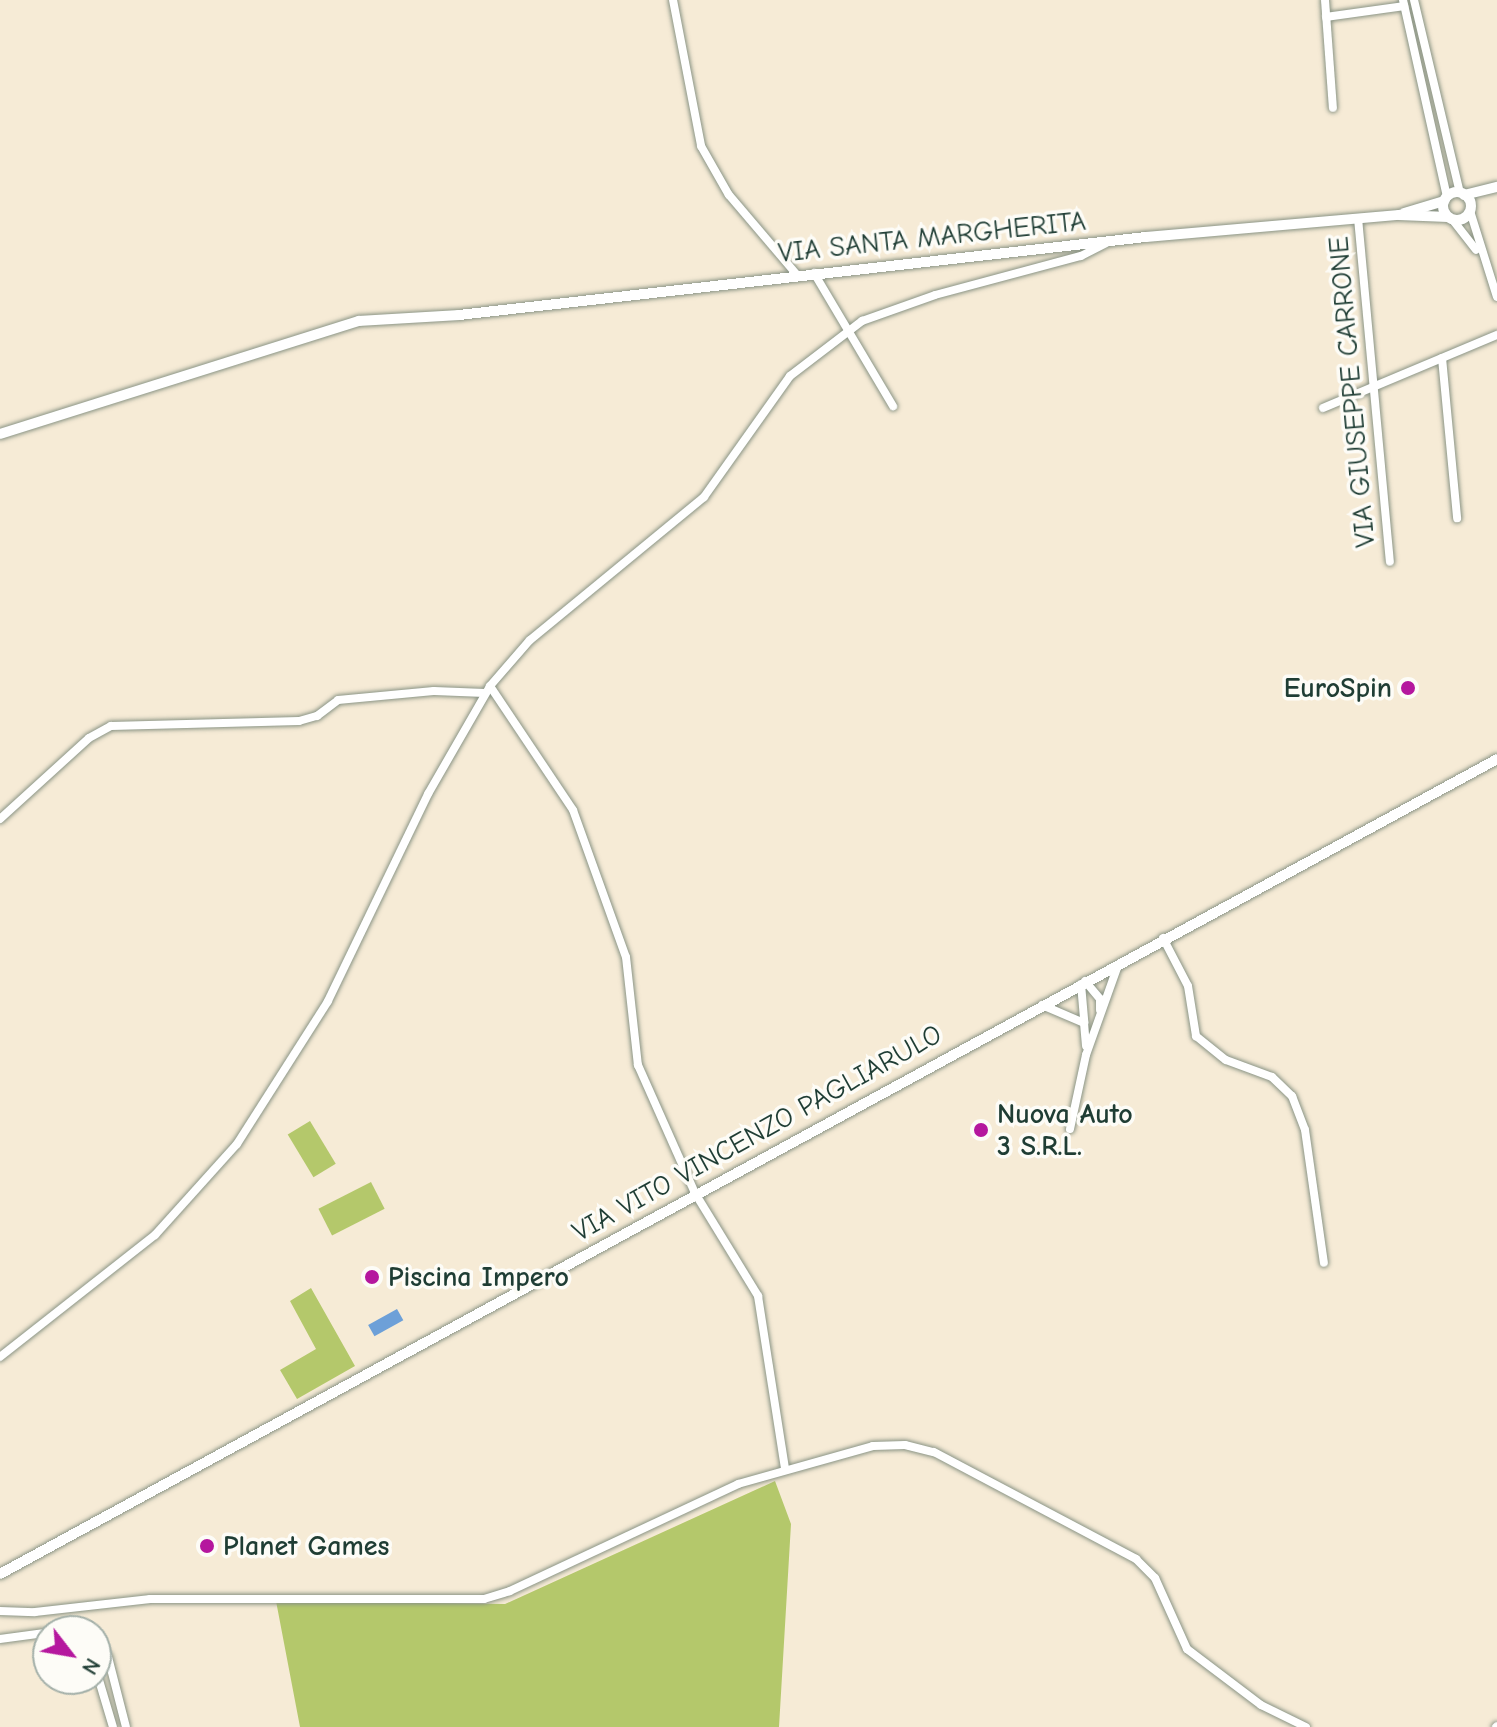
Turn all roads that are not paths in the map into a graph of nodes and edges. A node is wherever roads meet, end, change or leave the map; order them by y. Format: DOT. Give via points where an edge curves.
graph roads {
  1 [pos="673,0"];
  2 [pos="1325,0"];
  3 [pos="1414,0"];
  4 [pos="1403,3"];
  5 [pos="1326,17"];
  6 [pos="1333,108"];
  7 [pos="1497,187"];
  8 [pos="1482,192"];
  9 [pos="1462,194"];
  10 [pos="1445,199"];
  11 [pos="1470,209"];
  12 [pos="1399,215"];
  13 [pos="1358,218"];
  14 [pos="1450,218"];
  15 [pos="1108,242"];
  16 [pos="1481,257"];
  17 [pos="814,273"];
  18 [pos="797,275"];
  19 [pos="1497,297"];
  20 [pos="850,328"];
  21 [pos="1497,335"];
  22 [pos="1442,358"];
  23 [pos="1373,387"];
  24 [pos="893,406"];
  25 [pos="1323,408"];
  26 [pos="0,434"];
  27 [pos="1457,518"];
  28 [pos="1390,562"];
  29 [pos="488,689"];
  30 [pos="1497,759"];
  31 [pos="0,819"];
  32 [pos="1162,937"];
  33 [pos="1120,961"];
  34 [pos="1083,982"];
  35 [pos="1042,1005"];
  36 [pos="1101,1014"];
  37 [pos="1084,1023"];
  38 [pos="1086,1055"];
  39 [pos="1070,1129"];
  40 [pos="695,1193"];
  41 [pos="1324,1263"];
  42 [pos="0,1357"];
  43 [pos="785,1469"];
  44 [pos="0,1574"];
  45 [pos="0,1611"];
  46 [pos="32,1635"];
  47 [pos="0,1639"];
  48 [pos="112,1673"];
  49 [pos="103,1695"];
  50 [pos="113,1727"];
  51 [pos="126,1727"];
  52 [pos="1306,1727"];
  1 -- 18 [label="street" via="701,146 729,195"];
  2 -- 5 [label="street"];
  3 -- 9 [label="street"];
  4 -- 5 [label="street"];
  4 -- 10 [label="street"];
  5 -- 6 [label="street"];
  7 -- 8 [label="street"];
  8 -- 9 [label="street"];
  8 -- 11 [label="street"];
  9 -- 10 [label="street, VIA SANTA MARGHERITA"];
  9 -- 11 [label="street"];
  10 -- 12 [label="street, VIA SANTA MARGHERITA"];
  10 -- 14 [label="street"];
  11 -- 14 [label="street" via="1464,218"];
  11 -- 16 [label="street"];
  12 -- 13 [label="street, VIA SANTA MARGHERITA"];
  12 -- 14 [label="street, VIA SANTA MARGHERITA"];
  13 -- 15 [label="street, VIA SANTA MARGHERITA"];
  13 -- 23 [label="street, VIA GIUSEPPE CARRONE"];
  14 -- 16 [label="street"];
  15 -- 17 [label="street, VIA SANTA MARGHERITA"];
  15 -- 20 [label="street" via="1081,256 935,295"];
  16 -- 19 [label="street"];
  17 -- 18 [label="street, VIA SANTA MARGHERITA"];
  17 -- 20 [label="street"];
  18 -- 26 [label="street, VIA SANTA MARGHERITA" via="359,321"];
  20 -- 24 [label="street"];
  20 -- 29 [label="street" via="774,393 704,497 530,640"];
  21 -- 22 [label="street"];
  22 -- 23 [label="street"];
  22 -- 27 [label="street"];
  23 -- 25 [label="street"];
  23 -- 28 [label="street, VIA GIUSEPPE CARRONE"];
  29 -- 31 [label="street" via="338,700 317,716 299,721 111,726 79,747"];
  29 -- 40 [label="street" via="573,810 626,957 638,1065"];
  29 -- 42 [label="street" via="421,808 328,1001 237,1144 155,1235"];
  30 -- 32 [label="street, VIA VITO VINCENZO PAGLIARULO"];
  32 -- 33 [label="street, VIA VITO VINCENZO PAGLIARULO"];
  32 -- 41 [label="street" via="1188,986 1196,1036 1226,1060 1272,1077 1292,1096 1305,1130"];
  33 -- 34 [label="street, VIA VITO VINCENZO PAGLIARULO"];
  33 -- 36 [label="street"];
  34 -- 35 [label="street, VIA VITO VINCENZO PAGLIARULO"];
  34 -- 36 [label="street" via="1100,999"];
  34 -- 37 [label="street"];
  35 -- 37 [label="street"];
  35 -- 40 [label="street, VIA VITO VINCENZO PAGLIARULO"];
  36 -- 38 [label="street"];
  37 -- 38 [label="street"];
  38 -- 39 [label="street"];
  40 -- 43 [label="street" via="758,1296"];
  40 -- 44 [label="street, VIA VITO VINCENZO PAGLIARULO"];
  43 -- 45 [label="street" via="738,1484 484,1599 150,1599"];
  43 -- 52 [label="street" via="873,1446 905,1445 934,1452 1136,1559 1155,1578 1187,1649 1261,1705"];
  46 -- 47 [label="street"];
  48 -- 51 [label="street"];
  49 -- 50 [label="street"];
}
